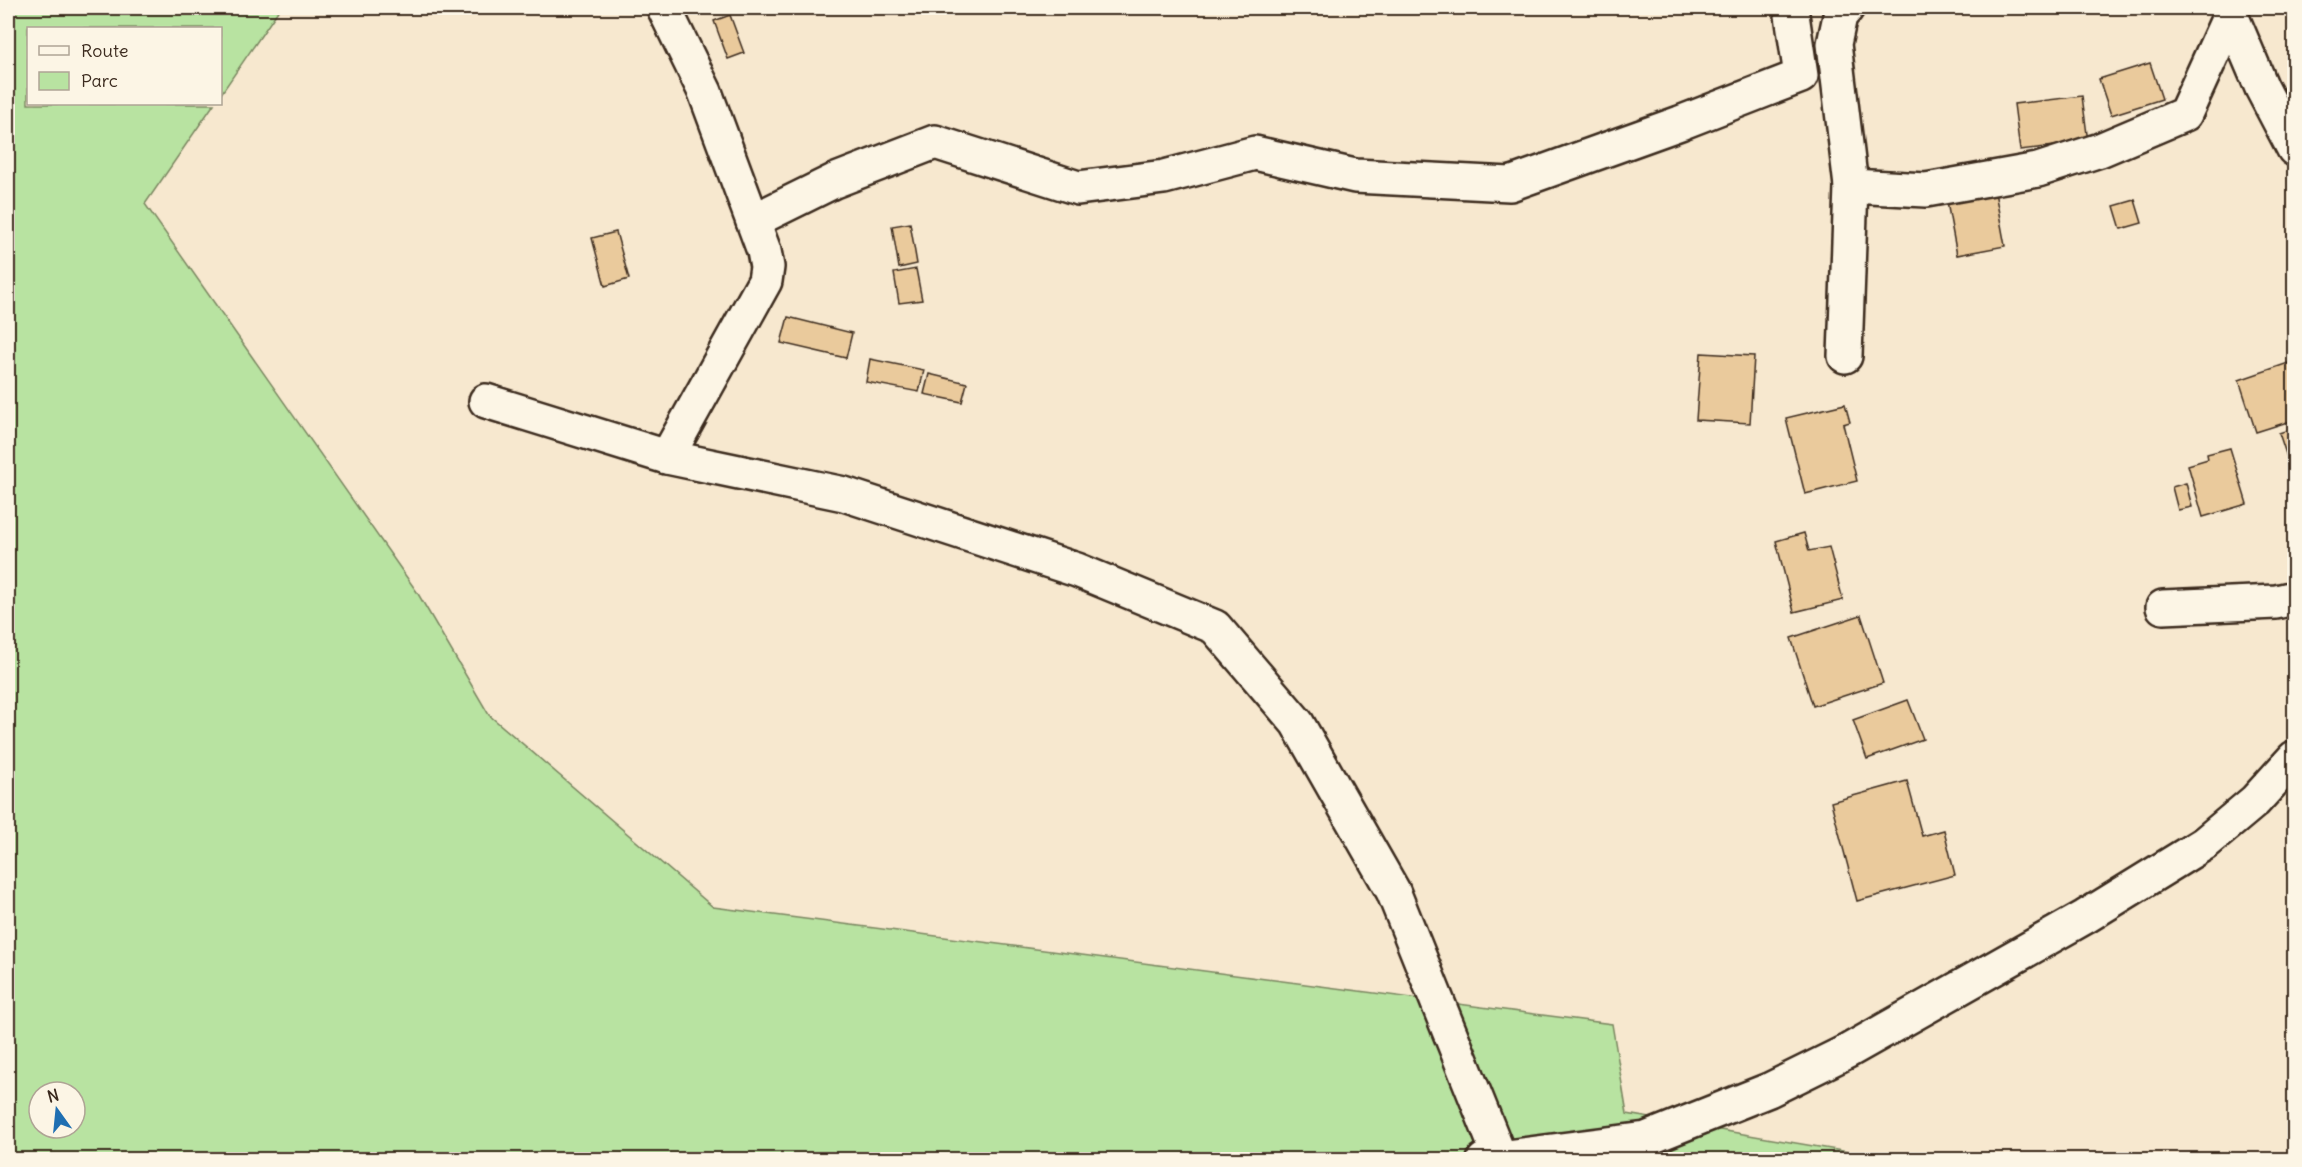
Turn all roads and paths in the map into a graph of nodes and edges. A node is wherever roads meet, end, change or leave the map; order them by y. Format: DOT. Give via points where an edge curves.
graph roads {
  1 [pos="664,8"];
  2 [pos="1791,8"];
  3 [pos="1847,8"];
  4 [pos="2230,10"];
  5 [pos="2295,149"];
  6 [pos="1851,186"];
  7 [pos="753,221"];
  8 [pos="1845,356"];
  9 [pos="486,401"];
  10 [pos="667,457"];
  11 [pos="2295,598"];
  12 [pos="2163,608"];
  13 [pos="2295,758"];
  14 [pos="1495,1158"];
  1 -- 7 [label="street" via="705,92"];
  2 -- 7 [label="street" via="1801,76 1510,184 1355,176 1255,153 1164,177 1078,188 935,142 834,181"];
  3 -- 6 [label="street" via="1840,16 1834,44"];
  4 -- 5 [label="street" via="2262,88"];
  4 -- 6 [label="street" via="2185,114 2168,122 2038,170 1926,190"];
  6 -- 8 [label="street"];
  7 -- 10 [label="street" via="768,267 765,281"];
  9 -- 10 [label="street"];
  10 -- 14 [label="street" via="844,494 1077,570 1215,627 1297,723 1393,891"];
  11 -- 12 [label="street" via="2276,603"];
  13 -- 14 [label="street" via="2255,801 2205,843 2085,917 1848,1051 1769,1090 1646,1139"];
}
